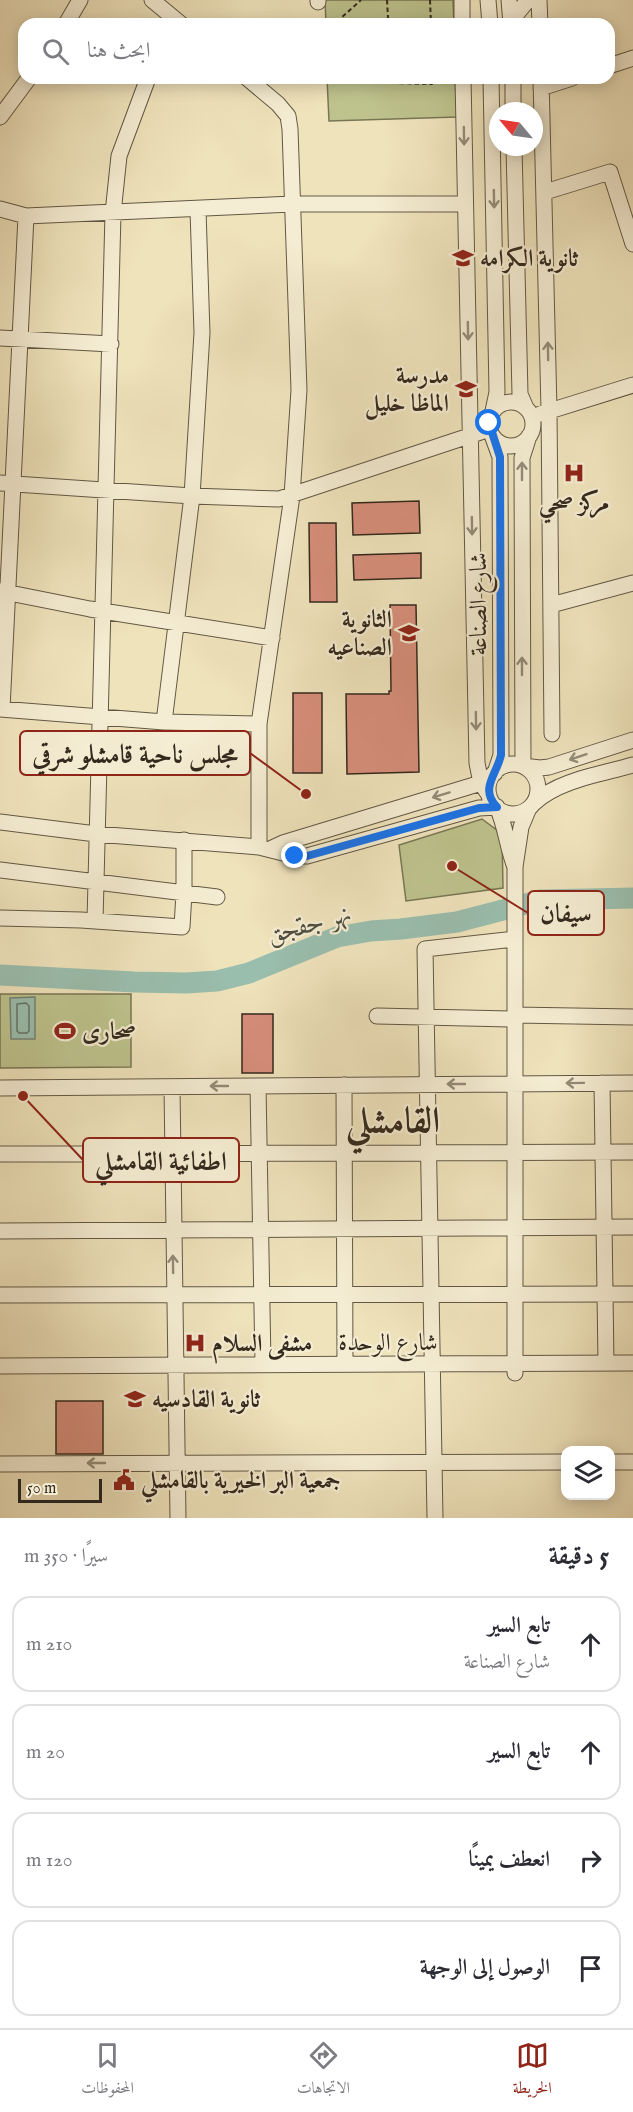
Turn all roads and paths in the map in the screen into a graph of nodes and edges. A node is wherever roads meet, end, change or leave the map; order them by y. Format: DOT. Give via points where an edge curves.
graph roads {
  1 [pos="80,0"];
  2 [pos="152,0"];
  3 [pos="361,0"];
  4 [pos="387,0"];
  5 [pos="430,0"];
  6 [pos="488,0"];
  7 [pos="509,0"];
  8 [pos="528,0"];
  9 [pos="539,0"];
  10 [pos="70,18"];
  11 [pos="174,18"];
  12 [pos="342,18"];
  13 [pos="388,18"];
  14 [pos="431,18"];
  15 [pos="490,18"];
  16 [pos="511,18"];
  17 [pos="514,18"];
  18 [pos="540,18"];
  19 [pos="633,58"];
  20 [pos="615,64"];
  21 [pos="25,84"];
  22 [pos="146,84"];
  23 [pos="254,84"];
  24 [pos="463,84"];
  25 [pos="491,84"];
  26 [pos="513,84"];
  27 [pos="541,84"];
  28 [pos="513,102"];
  29 [pos="0,117"];
  30 [pos="514,156"];
  31 [pos="545,192"];
  32 [pos="292,204"];
  33 [pos="465,204"];
  34 [pos="0,209"];
  35 [pos="198,210"];
  36 [pos="113,213"];
  37 [pos="26,216"];
  38 [pos="629,219"];
  39 [pos="633,244"];
  40 [pos="0,338"];
  41 [pos="20,339"];
  42 [pos="111,344"];
  43 [pos="633,385"];
  44 [pos="549,410"];
  45 [pos="493,411"];
  46 [pos="529,413"];
  47 [pos="491,432"];
  48 [pos="470,435"];
  49 [pos="529,436"];
  50 [pos="7,484"];
  51 [pos="106,489"];
  52 [pos="192,496"];
  53 [pos="292,496"];
  54 [pos="633,583"];
  55 [pos="4,592"];
  56 [pos="551,605"];
  57 [pos="103,611"];
  58 [pos="177,623"];
  59 [pos="272,638"];
  60 [pos="1,709"];
  61 [pos="100,717"];
  62 [pos="164,722"];
  63 [pos="259,724"];
  64 [pos="552,734"];
  65 [pos="633,740"];
  66 [pos="633,765"];
  67 [pos="523,766"];
  68 [pos="495,773"];
  69 [pos="489,795"];
  70 [pos="530,806"];
  71 [pos="0,822"];
  72 [pos="96,834"];
  73 [pos="184,840"];
  74 [pos="264,848"];
  75 [pos="514,867"];
  76 [pos="0,870"];
  77 [pos="97,882"];
  78 [pos="184,893"];
  79 [pos="217,897"];
  80 [pos="0,918"];
  81 [pos="94,921"];
  82 [pos="515,934"];
  83 [pos="377,1016"];
  84 [pos="426,1017"];
  85 [pos="515,1017"];
  86 [pos="633,1017"];
  87 [pos="602,1083"];
  88 [pos="633,1083"];
  89 [pos="428,1084"];
  90 [pos="514,1084"];
  91 [pos="344,1085"];
  92 [pos="172,1086"];
  93 [pos="258,1086"];
  94 [pos="0,1088"];
  95 [pos="429,1152"];
  96 [pos="515,1152"];
  97 [pos="603,1152"];
  98 [pos="633,1152"];
  99 [pos="172,1153"];
  100 [pos="259,1153"];
  101 [pos="344,1153"];
  102 [pos="0,1154"];
  103 [pos="604,1227"];
  104 [pos="633,1227"];
  105 [pos="430,1228"];
  106 [pos="515,1228"];
  107 [pos="261,1229"];
  108 [pos="344,1229"];
  109 [pos="173,1230"];
  110 [pos="0,1231"];
  111 [pos="174,1294"];
  112 [pos="262,1294"];
  113 [pos="345,1294"];
  114 [pos="431,1294"];
  115 [pos="515,1294"];
  116 [pos="605,1294"];
  117 [pos="633,1294"];
  118 [pos="0,1295"];
  119 [pos="606,1363"];
  120 [pos="633,1363"];
  121 [pos="263,1364"];
  122 [pos="345,1364"];
  123 [pos="0,1366"];
  124 [pos="515,1368"];
  125 [pos="433,1369"];
  126 [pos="175,1370"];
  127 [pos="633,1372"];
  128 [pos="0,1375"];
  129 [pos="434,1462"];
  130 [pos="561,1462"];
  131 [pos="615,1462"];
  132 [pos="633,1462"];
  133 [pos="176,1463"];
  134 [pos="0,1464"];
  135 [pos="178,1518"];
  136 [pos="435,1518"];
  1 -- 10 [label="street"];
  2 -- 11 [label="street"];
  3 -- 12 [label="path"];
  4 -- 13 [label="path"];
  5 -- 14 [label="path"];
  6 -- 15 [label="street"];
  7 -- 16 [label="street"];
  8 -- 17 [label="street"];
  9 -- 18 [label="street"];
  19 -- 20 [label="street"];
  21 -- 29 [label="street"];
  22 -- 36 [label="street" via="119,156"];
  23 -- 32 [label="street" via="288,116"];
  24 -- 33 [label="street, one-way"];
  25 -- 45 [label="street, one-way" via="498,392"];
  26 -- 28 [label="street"];
  27 -- 31 [label="street"];
  30 -- 46 [label="street" via="520,394"];
  31 -- 38 [label="street" via="610,172"];
  44 -- 31 [label="street, one-way"];
  32 -- 33 [label="street"];
  32 -- 35 [label="street"];
  32 -- 53 [label="street" via="299,390"];
  33 -- 48 [label="street, one-way"];
  34 -- 37 [label="street"];
  35 -- 36 [label="street"];
  35 -- 52 [label="street" via="202,333"];
  36 -- 37 [label="street"];
  36 -- 42 [label="street"];
  37 -- 41 [label="street"];
  38 -- 39 [label="street"];
  40 -- 41 [label="street"];
  41 -- 42 [label="street"];
  41 -- 50 [label="street"];
  42 -- 51 [label="street"];
  43 -- 44 [label="street"];
  44 -- 46 [label="street"];
  44 -- 56 [label="street"];
  45 -- 46 [label="street" via="509,402 521,404"];
  45 -- 47 [label="street"];
  46 -- 49 [label="street"];
  47 -- 48 [label="street"];
  47 -- 49 [label="street" via="501,443 513,445"];
  47 -- 68 [label="street, شارع الصناعة" via="500,457 501,755"];
  48 -- 53 [label="street"];
  48 -- 69 [label="street, one-way" via="477,763"];
  67 -- 49 [label="street, one-way" via="522,458"];
  50 -- 51 [label="street"];
  50 -- 55 [label="street"];
  51 -- 52 [label="street"];
  51 -- 57 [label="street"];
  52 -- 53 [label="street"];
  52 -- 58 [label="street"];
  53 -- 59 [label="street"];
  54 -- 56 [label="street"];
  55 -- 57 [label="street"];
  55 -- 60 [label="street"];
  56 -- 64 [label="street"];
  57 -- 58 [label="street"];
  57 -- 61 [label="street"];
  58 -- 59 [label="street"];
  58 -- 62 [label="street"];
  59 -- 63 [label="street"];
  60 -- 61 [label="street"];
  61 -- 62 [label="street"];
  61 -- 72 [label="street"];
  62 -- 63 [label="street"];
  63 -- 74 [label="street"];
  65 -- 67 [label="street, one-way" via="549,766"];
  66 -- 70 [label="street" via="557,787"];
  67 -- 68 [label="street" via="508,765"];
  67 -- 70 [label="street" via="537,783 537,795"];
  68 -- 69 [label="street"];
  69 -- 70 [label="street" via="504,812 515,813"];
  69 -- 74 [label="street, one-way"];
  69 -- 74 [label="street" via="479,808 307,856"];
  69 -- 75 [label="street" via="505,826"];
  70 -- 75 [label="street" via="521,827"];
  71 -- 72 [label="street"];
  72 -- 73 [label="street"];
  72 -- 77 [label="street"];
  73 -- 74 [label="street"];
  73 -- 78 [label="street"];
  75 -- 82 [label="street"];
  76 -- 77 [label="street"];
  77 -- 78 [label="street"];
  77 -- 81 [label="street"];
  78 -- 79 [label="street"];
  78 -- 81 [label="street" via="182,927"];
  80 -- 81 [label="street"];
  82 -- 84 [label="street" via="425,950"];
  82 -- 85 [label="street"];
  83 -- 84 [label="street"];
  84 -- 85 [label="street"];
  84 -- 89 [label="street"];
  85 -- 86 [label="street"];
  85 -- 90 [label="street"];
  87 -- 88 [label="street"];
  87 -- 90 [label="street, one-way"];
  87 -- 97 [label="street"];
  90 -- 89 [label="street, one-way"];
  89 -- 91 [label="street"];
  89 -- 95 [label="street"];
  90 -- 96 [label="street"];
  91 -- 93 [label="street"];
  91 -- 101 [label="street"];
  93 -- 92 [label="street, one-way"];
  92 -- 94 [label="street"];
  92 -- 99 [label="street"];
  93 -- 100 [label="street"];
  95 -- 96 [label="street"];
  95 -- 101 [label="street"];
  95 -- 105 [label="street"];
  96 -- 97 [label="street"];
  96 -- 106 [label="street"];
  97 -- 98 [label="street"];
  97 -- 103 [label="street"];
  99 -- 100 [label="street"];
  99 -- 102 [label="street"];
  99 -- 109 [label="street"];
  100 -- 101 [label="street"];
  100 -- 107 [label="street"];
  101 -- 108 [label="street"];
  103 -- 104 [label="street"];
  103 -- 106 [label="street"];
  103 -- 116 [label="street"];
  105 -- 106 [label="street"];
  105 -- 108 [label="street"];
  105 -- 114 [label="street"];
  106 -- 115 [label="street"];
  107 -- 108 [label="street"];
  107 -- 109 [label="street"];
  107 -- 112 [label="street"];
  108 -- 113 [label="street"];
  109 -- 110 [label="street"];
  111 -- 109 [label="street, one-way"];
  111 -- 112 [label="street"];
  111 -- 118 [label="street"];
  111 -- 126 [label="street"];
  112 -- 113 [label="street"];
  112 -- 121 [label="street"];
  113 -- 114 [label="street"];
  113 -- 122 [label="street"];
  114 -- 115 [label="street"];
  114 -- 125 [label="street"];
  115 -- 116 [label="street"];
  115 -- 124 [label="street"];
  116 -- 117 [label="street"];
  116 -- 119 [label="street"];
  119 -- 120 [label="street, شارع الوحدة"];
  119 -- 124 [label="street, شارع الوحدة"];
  121 -- 122 [label="street, شارع الوحدة"];
  121 -- 126 [label="street, شارع الوحدة"];
  122 -- 125 [label="street, شارع الوحدة"];
  123 -- 126 [label="street, شارع الوحدة"];
  124 -- 125 [label="street, شارع الوحدة"];
  124 -- 127 [label="street, شارع الوحدة"];
  125 -- 126 [label="street, شارع الوحدة"];
  125 -- 129 [label="street"];
  126 -- 128 [label="street, شارع الوحدة"];
  126 -- 133 [label="street"];
  129 -- 130 [label="street"];
  129 -- 133 [label="street"];
  129 -- 136 [label="street"];
  131 -- 132 [label="street"];
  133 -- 134 [label="street, one-way"];
  133 -- 135 [label="street"];
}
